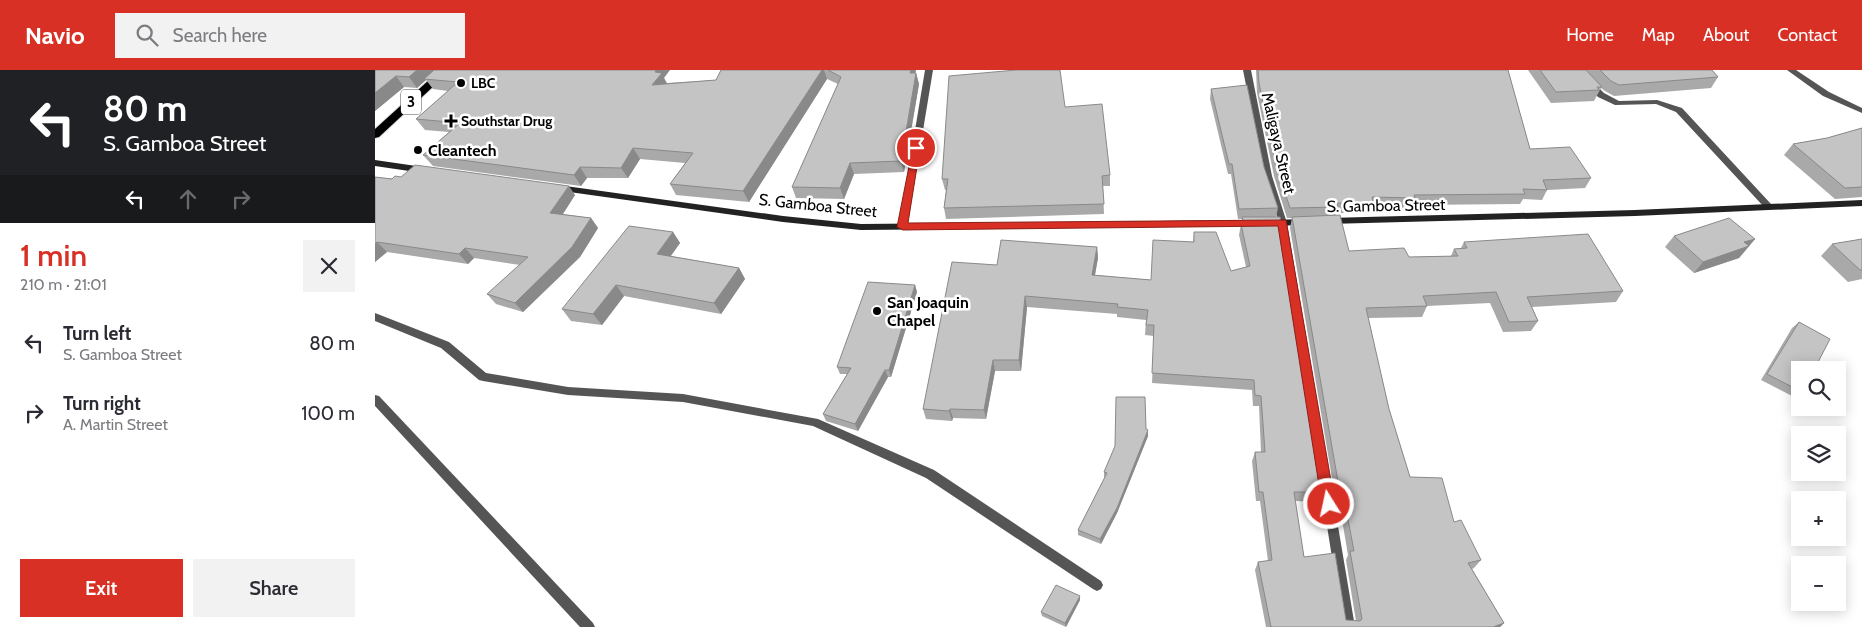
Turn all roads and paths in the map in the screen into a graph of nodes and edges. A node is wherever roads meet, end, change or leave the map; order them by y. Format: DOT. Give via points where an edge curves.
graph roads {
  1 [pos="446,70"];
  2 [pos="929,70"];
  3 [pos="1247,70"];
  4 [pos="1577,70"];
  5 [pos="1791,70"];
  6 [pos="1862,111"];
  7 [pos="375,135"];
  8 [pos="375,163"];
  9 [pos="433,171"];
  10 [pos="549,186"];
  11 [pos="1862,203"];
  12 [pos="1768,206"];
  13 [pos="1283,222"];
  14 [pos="1312,222"];
  15 [pos="1322,222"];
  16 [pos="903,227"];
  17 [pos="375,317"];
  18 [pos="375,399"];
  19 [pos="1097,585"];
  20 [pos="589,627"];
  21 [pos="1349,627"];
  1 -- 7 [label="highway, 3"];
  2 -- 16 [label="street"];
  3 -- 13 [label="street, Maligaya Street" via="1268,176"];
  4 -- 12 [label="street" via="1609,99 1657,102 1679,110"];
  5 -- 6 [label="street" via="1825,94"];
  8 -- 9 [label="main road"];
  10 -- 16 [label="main road, S. Gamboa Street" via="783,219 861,227"];
  11 -- 12 [label="main road, S. Gamboa Street"];
  12 -- 15 [label="main road, S. Gamboa Street" via="1635,214"];
  13 -- 14 [label="main road, S. Gamboa Street"];
  13 -- 16 [label="main road, S. Gamboa Street"];
  13 -- 21 [label="street, Maligaya Street"];
  17 -- 19 [label="street" via="445,345 483,378 568,391 683,398 814,422 930,474"];
  18 -- 20 [label="street"];
}
